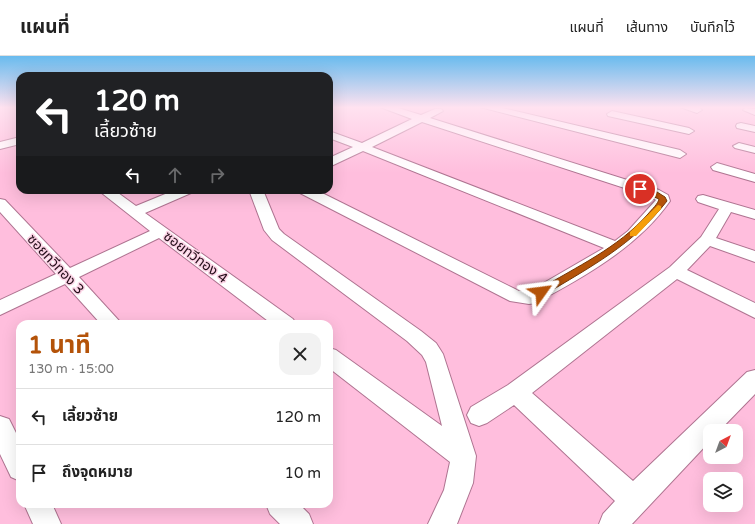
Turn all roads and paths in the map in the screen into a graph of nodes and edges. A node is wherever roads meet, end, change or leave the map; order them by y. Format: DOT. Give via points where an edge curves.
graph roads {
  1 [pos="400,129"];
  2 [pos="452,129"];
  3 [pos="573,129"];
  4 [pos="599,129"];
  5 [pos="681,129"];
  6 [pos="689,131"];
  7 [pos="595,134"];
  8 [pos="333,136"];
  9 [pos="16,141"];
  10 [pos="0,146"];
  11 [pos="739,146"];
  12 [pos="362,147"];
  13 [pos="755,150"];
  14 [pos="680,154"];
  15 [pos="333,161"];
  16 [pos="717,167"];
  17 [pos="755,178"];
  18 [pos="111,194"];
  19 [pos="177,194"];
  20 [pos="261,194"];
  21 [pos="313,194"];
  22 [pos="703,199"];
  23 [pos="0,204"];
  24 [pos="728,206"];
  25 [pos="136,212"];
  26 [pos="755,214"];
  27 [pos="161,231"];
  28 [pos="707,240"];
  29 [pos="617,246"];
  30 [pos="755,257"];
  31 [pos="676,271"];
  32 [pos="67,276"];
  33 [pos="0,308"];
  34 [pos="755,311"];
  35 [pos="108,320"];
  36 [pos="281,320"];
  37 [pos="333,359"];
  38 [pos="755,378"];
  39 [pos="516,392"];
  40 [pos="479,415"];
  41 [pos="0,427"];
  42 [pos="463,456"];
  43 [pos="16,460"];
  44 [pos="634,500"];
  45 [pos="40,508"];
  46 [pos="284,508"];
  47 [pos="47,524"];
  48 [pos="299,524"];
  49 [pos="442,524"];
  50 [pos="613,524"];
  1 -- 12 [label="street"];
  2 -- 29 [label="street" via="663,198 656,210 633,234"];
  3 -- 7 [label="street"];
  4 -- 7 [label="street"];
  5 -- 6 [label="street"];
  7 -- 14 [label="street"];
  8 -- 12 [label="street"];
  9 -- 10 [label="street"];
  11 -- 13 [label="street"];
  12 -- 15 [label="street"];
  12 -- 29 [label="street"];
  16 -- 17 [label="street"];
  18 -- 25 [label="street, ซอยทวีทอง 4"];
  19 -- 25 [label="street"];
  20 -- 42 [label="street" via="272,230 278,237 429,349 436,360"];
  21 -- 29 [label="street" via="516,298 523,299 541,292"];
  22 -- 24 [label="street"];
  23 -- 32 [label="street, ซอยทวีทอง 3"];
  24 -- 26 [label="street"];
  24 -- 28 [label="street"];
  25 -- 27 [label="street, ซอยทวีทอง 4"];
  27 -- 32 [label="street"];
  27 -- 36 [label="street, ซอยทวีทอง 4"];
  28 -- 30 [label="street"];
  28 -- 31 [label="street"];
  31 -- 34 [label="street"];
  31 -- 39 [label="street"];
  32 -- 33 [label="street"];
  32 -- 35 [label="street, ซอยทวีทอง 3"];
  37 -- 42 [label="street"];
  38 -- 44 [label="street"];
  39 -- 40 [label="street"];
  39 -- 44 [label="street"];
  41 -- 43 [label="street"];
  42 -- 49 [label="street" via="464,470 458,494"];
  44 -- 50 [label="street"];
  45 -- 47 [label="street"];
  46 -- 48 [label="street"];
}
